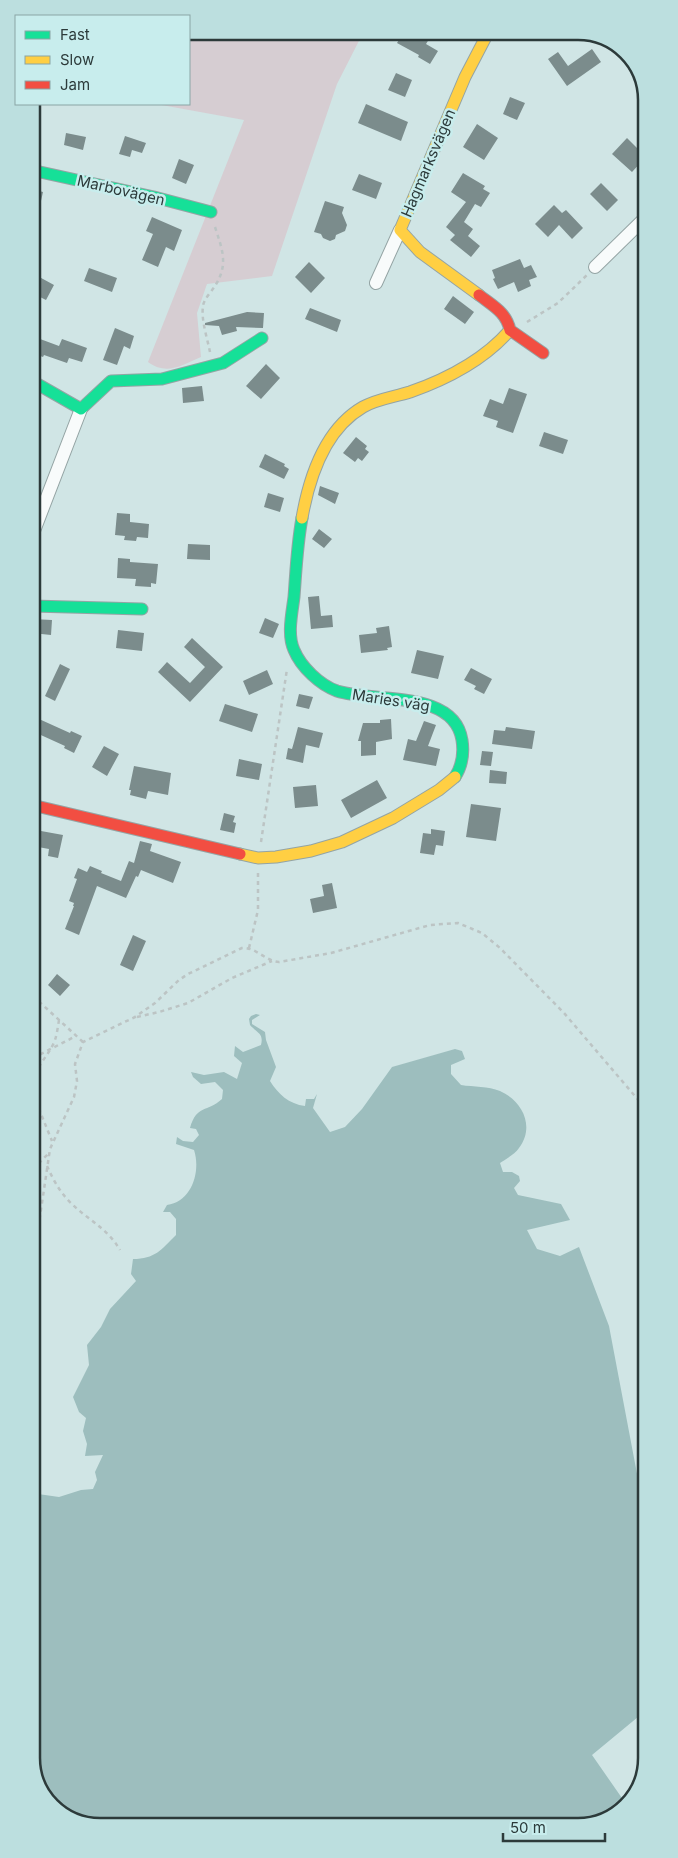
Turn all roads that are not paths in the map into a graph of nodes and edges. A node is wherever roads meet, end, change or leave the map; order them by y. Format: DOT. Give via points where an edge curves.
graph roads {
  1 [pos="484,40"];
  2 [pos="40,172"];
  3 [pos="210,212"];
  4 [pos="638,224"];
  5 [pos="400,230"];
  6 [pos="595,267"];
  7 [pos="376,283"];
  8 [pos="510,330"];
  9 [pos="262,338"];
  10 [pos="543,353"];
  11 [pos="40,386"];
  12 [pos="81,409"];
  13 [pos="40,515"];
  14 [pos="40,606"];
  15 [pos="142,609"];
  16 [pos="40,807"];
  1 -- 5 [label="street, Hagmarksvägen" via="465,77"];
  2 -- 3 [label="street, Marbovägen" via="154,196"];
  4 -- 6 [label="street"];
  5 -- 7 [label="street"];
  5 -- 8 [label="street, Hagmarksvägen" via="420,252 503,313"];
  8 -- 10 [label="street, Hagmarksvägen"];
  8 -- 16 [label="street, Maries väg" via="480,358 446,376 355,411 322,452 305,505 298,542 293,649 310,674 334,689 352,696 438,708 455,722 462,735 463,754 456,777 408,809 358,836 286,857 258,858"];
  9 -- 12 [label="street" via="232,358 212,365 162,379 111,381"];
  11 -- 12 [label="street"];
  12 -- 13 [label="street"];
  14 -- 15 [label="street"];
}
